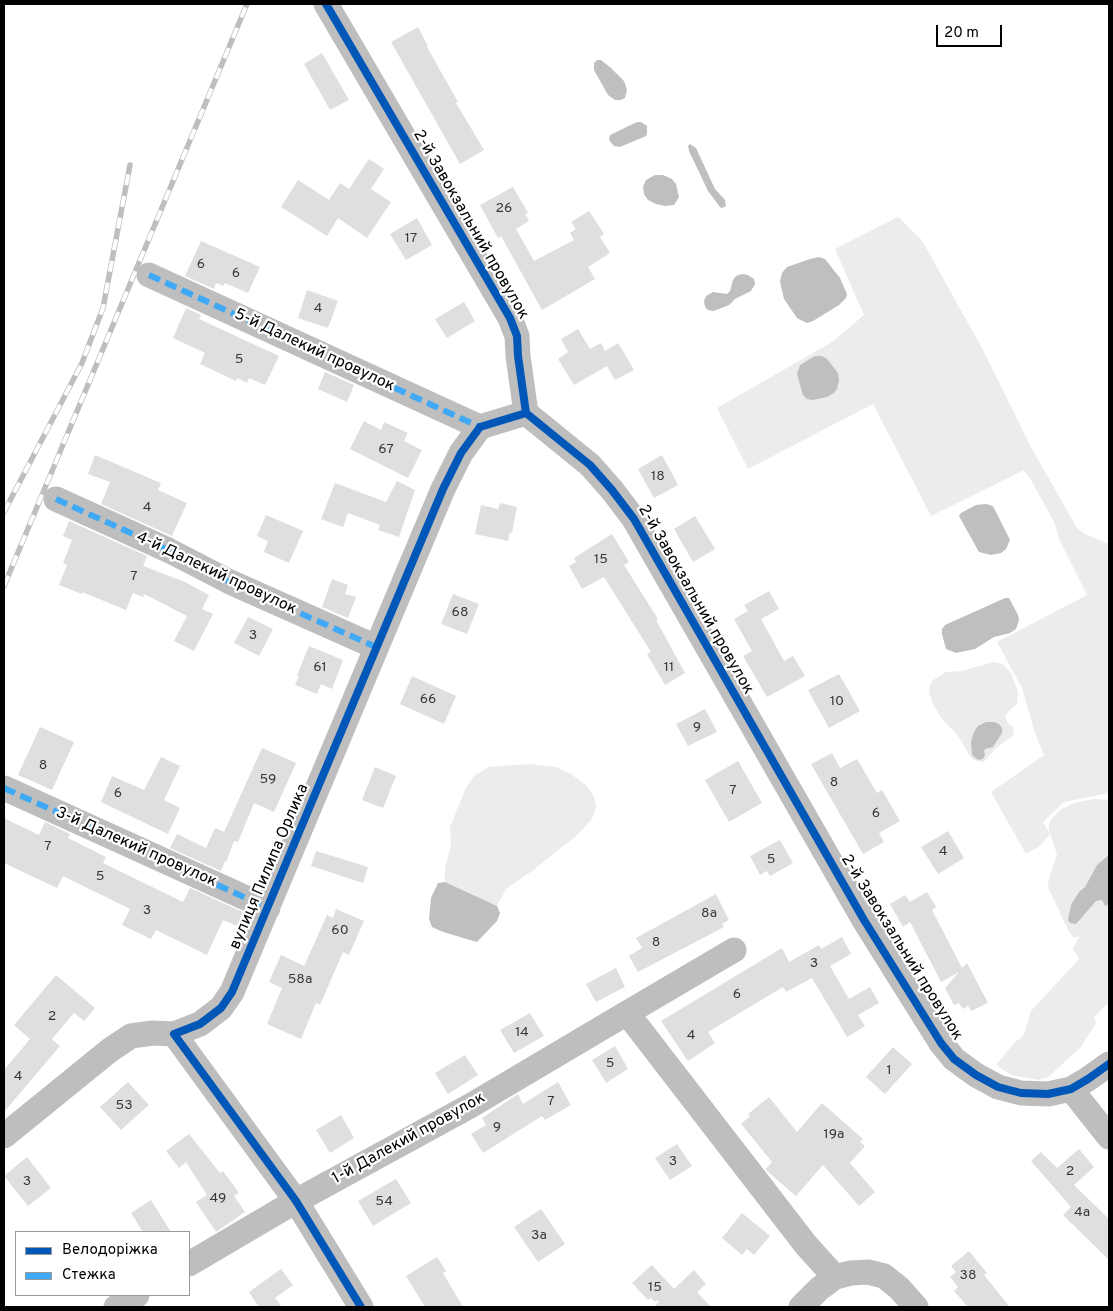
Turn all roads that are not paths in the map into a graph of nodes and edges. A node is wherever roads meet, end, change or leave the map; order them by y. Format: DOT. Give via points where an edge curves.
graph roads {
  1 [pos="326,4"];
  2 [pos="148,275"];
  3 [pos="526,413"];
  4 [pos="480,428"];
  5 [pos="56,499"];
  6 [pos="376,647"];
  7 [pos="4,788"];
  8 [pos="268,908"];
  9 [pos="734,950"];
  10 [pos="627,1012"];
  11 [pos="174,1034"];
  12 [pos="1109,1064"];
  13 [pos="1071,1089"];
  14 [pos="4,1136"];
  15 [pos="1109,1137"];
  16 [pos="296,1201"];
  17 [pos="190,1263"];
  18 [pos="835,1277"];
  19 [pos="135,1296"];
  20 [pos="116,1307"];
  21 [pos="361,1307"];
  22 [pos="801,1307"];
  23 [pos="916,1307"];
  1 -- 3 [label="street, 2-й Завокзальний провулок" via="510,318 517,336"];
  2 -- 4 [label="street, 5-й Далекий провулок"];
  3 -- 4 [label="street"];
  3 -- 13 [label="street, 2-й Завокзальний провулок" via="590,465 634,519 864,920 940,1043 968,1070 998,1087 1021,1093 1048,1094"];
  4 -- 6 [label="street, вулиця Пилипа Орлика" via="461,453 443,489"];
  5 -- 6 [label="street, 4-й Далекий провулок"];
  6 -- 8 [label="street, вулиця Пилипа Орлика"];
  7 -- 8 [label="street, 3-й Далекий провулок"];
  8 -- 11 [label="street, вулиця Пилипа Орлика" via="232,992 221,1008 200,1024"];
  9 -- 10 [label="street, 1-й Далекий провулок"];
  10 -- 16 [label="street, 1-й Далекий провулок" via="470,1106"];
  10 -- 18 [label="street" via="806,1245"];
  11 -- 14 [label="street" via="131,1036"];
  11 -- 16 [label="street"];
  12 -- 13 [label="street, 2-й Завокзальний провулок"];
  13 -- 15 [label="street"];
  16 -- 17 [label="street, 1-й Далекий провулок"];
  16 -- 21 [label="street"];
  18 -- 22 [label="street"];
  18 -- 23 [label="street" via="868,1272 884,1276"];
  19 -- 20 [label="street"];
}
